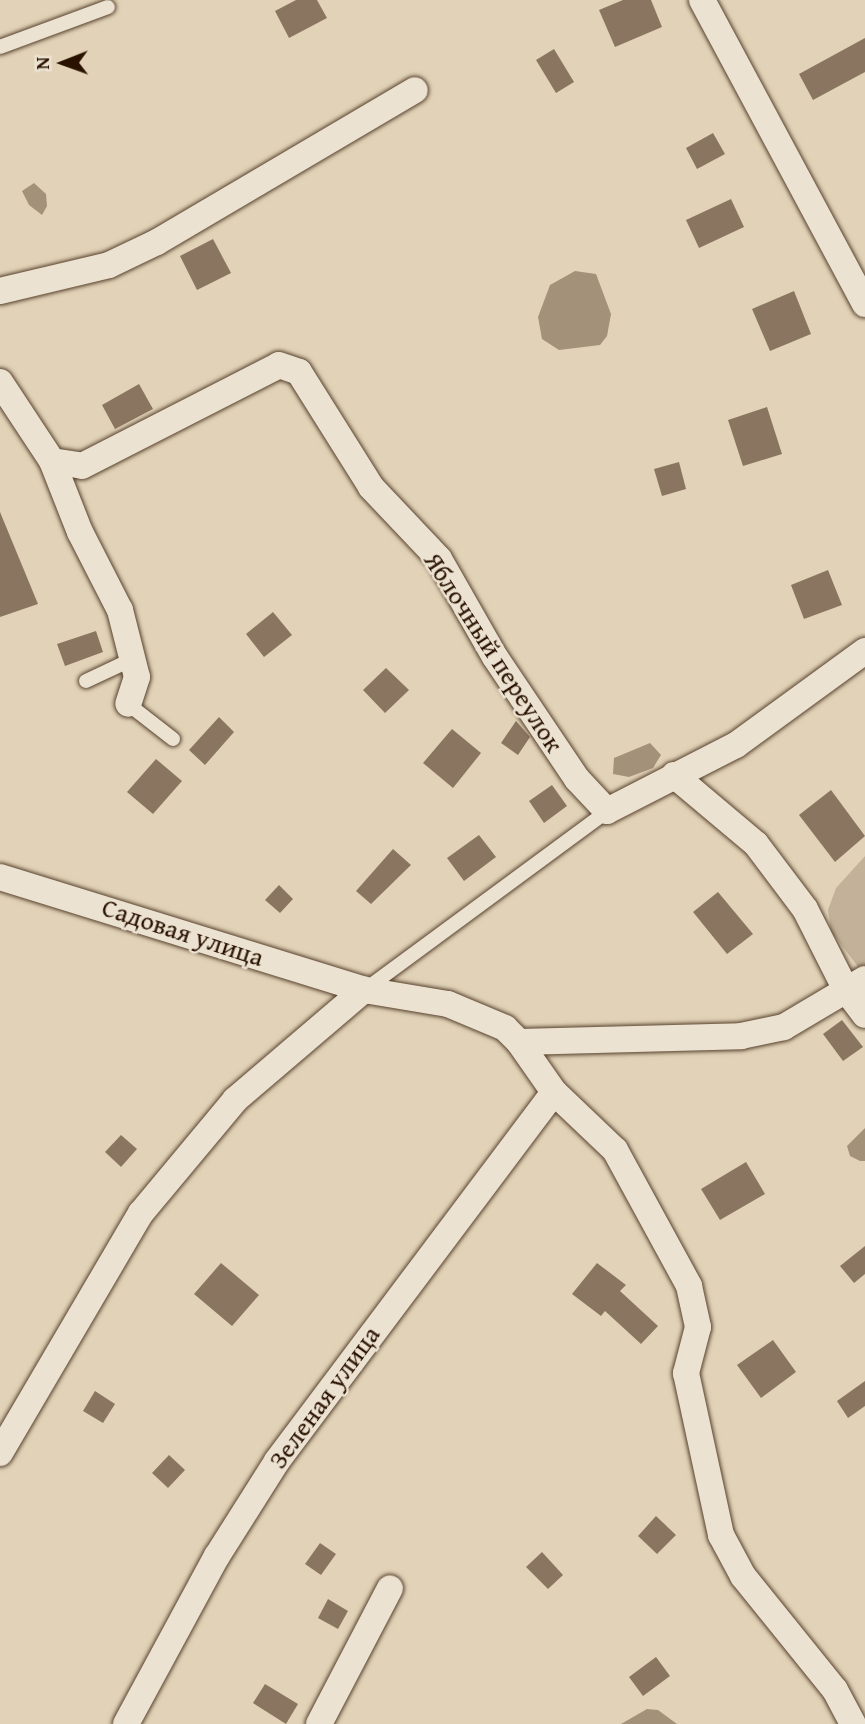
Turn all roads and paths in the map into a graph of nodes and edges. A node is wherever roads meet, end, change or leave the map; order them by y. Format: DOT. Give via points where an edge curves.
graph roads {
  1 [pos="702,0"];
  2 [pos="108,7"];
  3 [pos="0,47"];
  4 [pos="415,90"];
  5 [pos="0,291"];
  6 [pos="865,304"];
  7 [pos="0,382"];
  8 [pos="52,461"];
  9 [pos="865,651"];
  10 [pos="133,659"];
  11 [pos="86,681"];
  12 [pos="128,704"];
  13 [pos="173,739"];
  14 [pos="674,775"];
  15 [pos="607,811"];
  16 [pos="0,877"];
  17 [pos="855,984"];
  18 [pos="364,990"];
  19 [pos="865,1015"];
  20 [pos="519,1042"];
  21 [pos="554,1092"];
  22 [pos="0,1453"];
  23 [pos="390,1587"];
  24 [pos="126,1724"];
  25 [pos="319,1724"];
  26 [pos="853,1724"];
  1 -- 6 [label="street"];
  2 -- 3 [label="lane"];
  4 -- 5 [label="street" via="158,242 109,265"];
  7 -- 8 [label="street"];
  8 -- 10 [label="street" via="80,531 120,610"];
  8 -- 15 [label="street, Яблочный переулок" via="82,466 279,365 299,372 371,487 439,559 495,657 577,779"];
  9 -- 14 [label="street" via="736,745"];
  10 -- 11 [label="lane"];
  10 -- 12 [label="street" via="137,677"];
  12 -- 13 [label="lane"];
  14 -- 15 [label="street"];
  14 -- 17 [label="street" via="756,844"];
  15 -- 18 [label="lane"];
  16 -- 18 [label="street, Садовая улица"];
  17 -- 19 [label="street"];
  17 -- 20 [label="street" via="784,1027 741,1036"];
  18 -- 20 [label="street, Садовая улица" via="448,1004 505,1028"];
  18 -- 22 [label="street" via="235,1100 141,1213"];
  20 -- 21 [label="street, Садовая улица"];
  21 -- 24 [label="street, Зеленая улица" via="277,1461 217,1556"];
  21 -- 26 [label="street, Садовая улица" via="614,1150 689,1286 698,1327 686,1373 721,1535 743,1576 835,1690"];
  23 -- 25 [label="street"];
}
